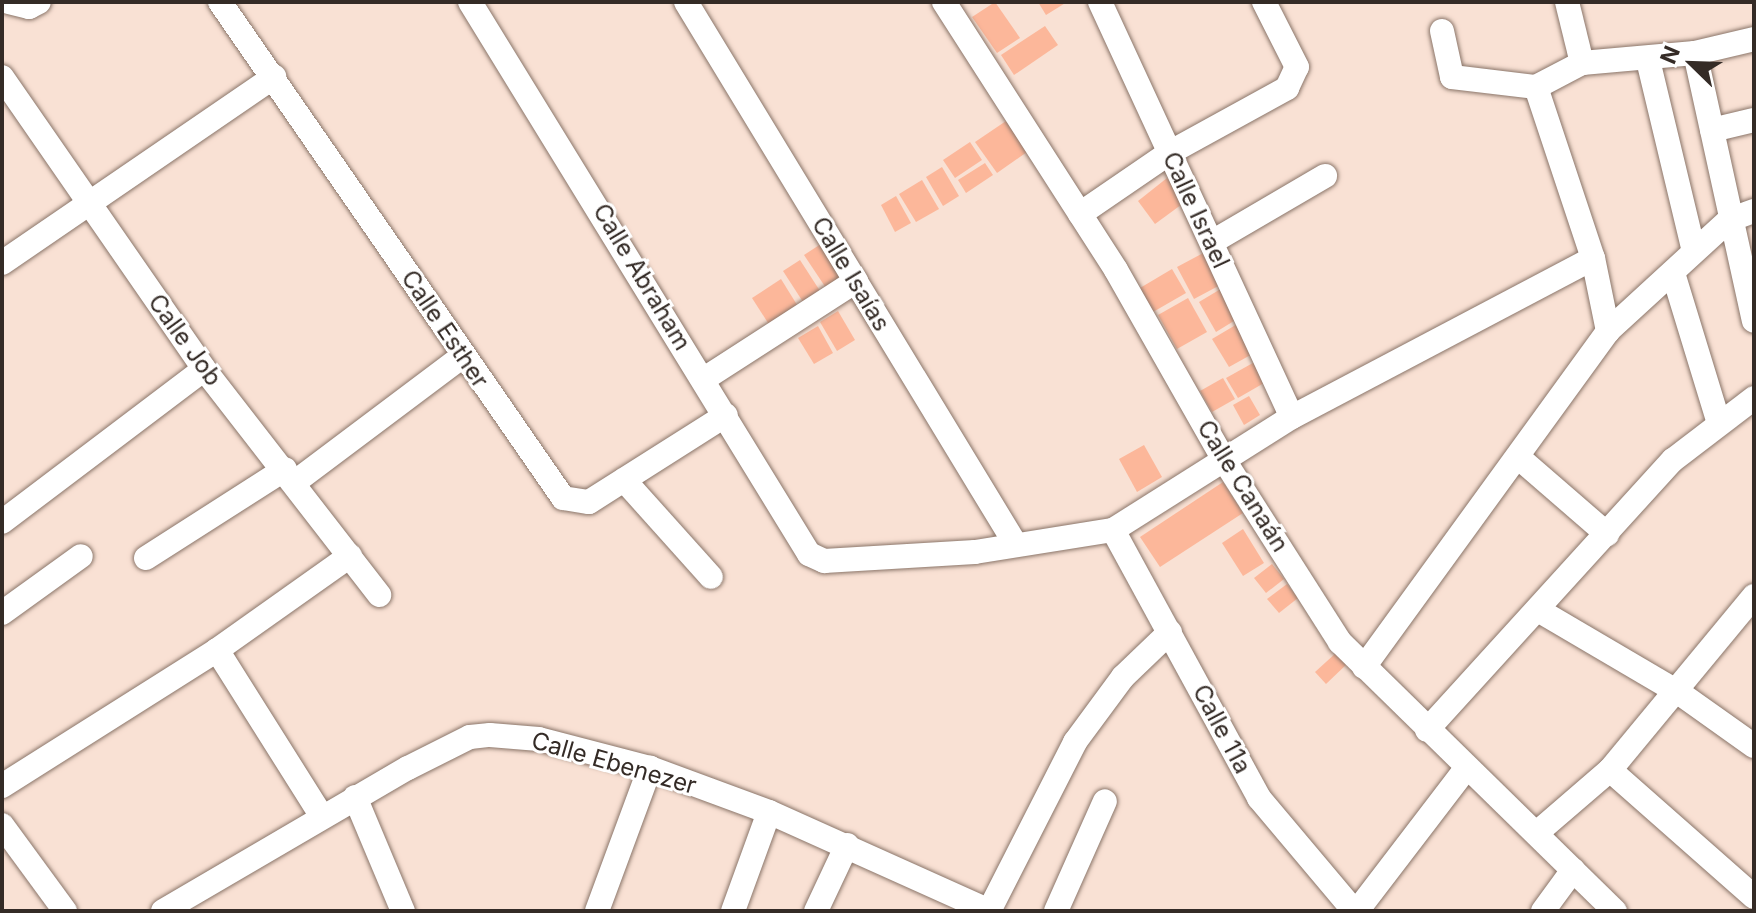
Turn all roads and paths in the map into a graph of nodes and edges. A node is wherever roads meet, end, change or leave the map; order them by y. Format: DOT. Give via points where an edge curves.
graph roads {
  1 [pos="9,2"];
  2 [pos="39,2"];
  3 [pos="220,2"];
  4 [pos="470,2"];
  5 [pos="686,2"];
  6 [pos="1100,2"];
  7 [pos="1264,2"];
  8 [pos="1567,2"];
  9 [pos="952,5"];
  10 [pos="1442,31"];
  11 [pos="1754,39"];
  12 [pos="1695,53"];
  13 [pos="1648,60"];
  14 [pos="1582,63"];
  15 [pos="2,77"];
  16 [pos="274,77"];
  17 [pos="1536,87"];
  18 [pos="1754,120"];
  19 [pos="1712,130"];
  20 [pos="1169,153"];
  21 [pos="1325,176"];
  22 [pos="90,205"];
  23 [pos="1754,211"];
  24 [pos="1080,214"];
  25 [pos="1729,220"];
  26 [pos="1212,242"];
  27 [pos="1694,251"];
  28 [pos="1593,258"];
  29 [pos="2,263"];
  30 [pos="1673,273"];
  31 [pos="856,281"];
  32 [pos="1754,321"];
  33 [pos="1608,331"];
  34 [pos="463,356"];
  35 [pos="204,369"];
  36 [pos="704,379"];
  37 [pos="1754,398"];
  38 [pos="726,415"];
  39 [pos="1292,417"];
  40 [pos="1718,420"];
  41 [pos="1518,457"];
  42 [pos="1224,460"];
  43 [pos="290,475"];
  44 [pos="624,480"];
  45 [pos="2,522"];
  46 [pos="1113,530"];
  47 [pos="1607,534"];
  48 [pos="1016,545"];
  49 [pos="81,556"];
  50 [pos="350,556"];
  51 [pos="146,558"];
  52 [pos="711,577"];
  53 [pos="379,595"];
  54 [pos="1754,596"];
  55 [pos="1538,610"];
  56 [pos="2,613"];
  57 [pos="1170,632"];
  58 [pos="217,650"];
  59 [pos="1364,667"];
  60 [pos="1678,692"];
  61 [pos="1427,730"];
  62 [pos="1754,746"];
  63 [pos="1467,767"];
  64 [pos="650,768"];
  65 [pos="1610,770"];
  66 [pos="2,786"];
  67 [pos="355,797"];
  68 [pos="1105,801"];
  69 [pos="769,812"];
  70 [pos="322,817"];
  71 [pos="2,825"];
  72 [pos="1539,831"];
  73 [pos="847,845"];
  74 [pos="22,849"];
  75 [pos="2,863"];
  76 [pos="1573,870"];
  77 [pos="1754,897"];
  78 [pos="1754,906"];
  79 [pos="65,911"];
  80 [pos="163,911"];
  81 [pos="403,911"];
  82 [pos="597,911"];
  83 [pos="733,911"];
  84 [pos="816,911"];
  85 [pos="989,911"];
  86 [pos="1056,911"];
  87 [pos="1355,911"];
  88 [pos="1543,911"];
  89 [pos="1615,911"];
  90 [pos="1749,911"];
  1 -- 2 [label="street" via="29,7"];
  3 -- 16 [label="street, Calle Esther"];
  4 -- 36 [label="street, Calle Abraham"];
  5 -- 31 [label="street, Calle Isaías"];
  6 -- 20 [label="street, Calle Israel"];
  7 -- 20 [label="street" via="1297,67 1287,88"];
  8 -- 14 [label="street"];
  9 -- 24 [label="street, Calle Canaán"];
  10 -- 17 [label="street" via="1452,77"];
  11 -- 12 [label="street"];
  12 -- 13 [label="street"];
  12 -- 19 [label="street"];
  13 -- 14 [label="street"];
  13 -- 27 [label="street"];
  14 -- 17 [label="street"];
  15 -- 22 [label="street, Calle Job"];
  16 -- 22 [label="street"];
  16 -- 34 [label="street, Calle Esther"];
  17 -- 28 [label="street"];
  18 -- 19 [label="street"];
  19 -- 25 [label="street"];
  20 -- 24 [label="street"];
  20 -- 26 [label="street, Calle Israel"];
  21 -- 26 [label="street"];
  22 -- 29 [label="street"];
  22 -- 35 [label="street, Calle Job"];
  23 -- 25 [label="street"];
  24 -- 42 [label="street, Calle Canaán"];
  25 -- 27 [label="street"];
  25 -- 32 [label="street"];
  26 -- 39 [label="street, Calle Israel"];
  27 -- 30 [label="street"];
  28 -- 33 [label="street"];
  28 -- 39 [label="street"];
  30 -- 33 [label="street"];
  30 -- 40 [label="street"];
  31 -- 36 [label="street"];
  31 -- 48 [label="street, Calle Isaías"];
  33 -- 41 [label="street"];
  34 -- 43 [label="street"];
  34 -- 44 [label="street, Calle Esther" via="563,498 589,502"];
  35 -- 43 [label="street, Calle Job"];
  35 -- 45 [label="street"];
  36 -- 38 [label="street, Calle Abraham"];
  37 -- 40 [label="street"];
  38 -- 44 [label="street, Calle Esther"];
  38 -- 48 [label="street, Calle Abraham" via="809,554 838,561"];
  39 -- 42 [label="street"];
  40 -- 47 [label="street"];
  41 -- 47 [label="street"];
  41 -- 59 [label="street"];
  42 -- 46 [label="street"];
  42 -- 59 [label="street, Calle Canaán" via="1340,642"];
  43 -- 50 [label="street, Calle Job"];
  43 -- 51 [label="street"];
  44 -- 52 [label="street"];
  46 -- 48 [label="street"];
  46 -- 57 [label="street, Calle 11a"];
  47 -- 55 [label="street"];
  49 -- 56 [label="street"];
  50 -- 53 [label="street, Calle Job"];
  50 -- 58 [label="street"];
  54 -- 60 [label="street"];
  55 -- 60 [label="street"];
  55 -- 61 [label="street"];
  57 -- 85 [label="street" via="1123,677 1075,742"];
  57 -- 87 [label="street, Calle 11a" via="1259,798"];
  58 -- 66 [label="street"];
  58 -- 70 [label="street"];
  59 -- 61 [label="street, Calle Canaán"];
  60 -- 62 [label="street"];
  60 -- 65 [label="street"];
  61 -- 63 [label="street, Calle Canaán"];
  63 -- 72 [label="street, Calle Canaán"];
  63 -- 87 [label="street"];
  64 -- 67 [label="street, Calle Ebenezer" via="539,739 490,735 470,737"];
  64 -- 69 [label="street, Calle Ebenezer"];
  64 -- 82 [label="street"];
  65 -- 72 [label="street"];
  65 -- 77 [label="street"];
  67 -- 70 [label="street, Calle Ebenezer"];
  67 -- 81 [label="street"];
  68 -- 86 [label="street"];
  69 -- 73 [label="street, Calle Ebenezer"];
  69 -- 83 [label="street"];
  70 -- 80 [label="street, Calle Ebenezer"];
  71 -- 74 [label="street"];
  72 -- 76 [label="street, Calle Canaán"];
  73 -- 84 [label="street"];
  73 -- 85 [label="street, Calle Ebenezer"];
  74 -- 75 [label="street"];
  74 -- 79 [label="street"];
  76 -- 88 [label="street"];
  76 -- 89 [label="street, Calle Canaán"];
  78 -- 90 [label="street"];
}
